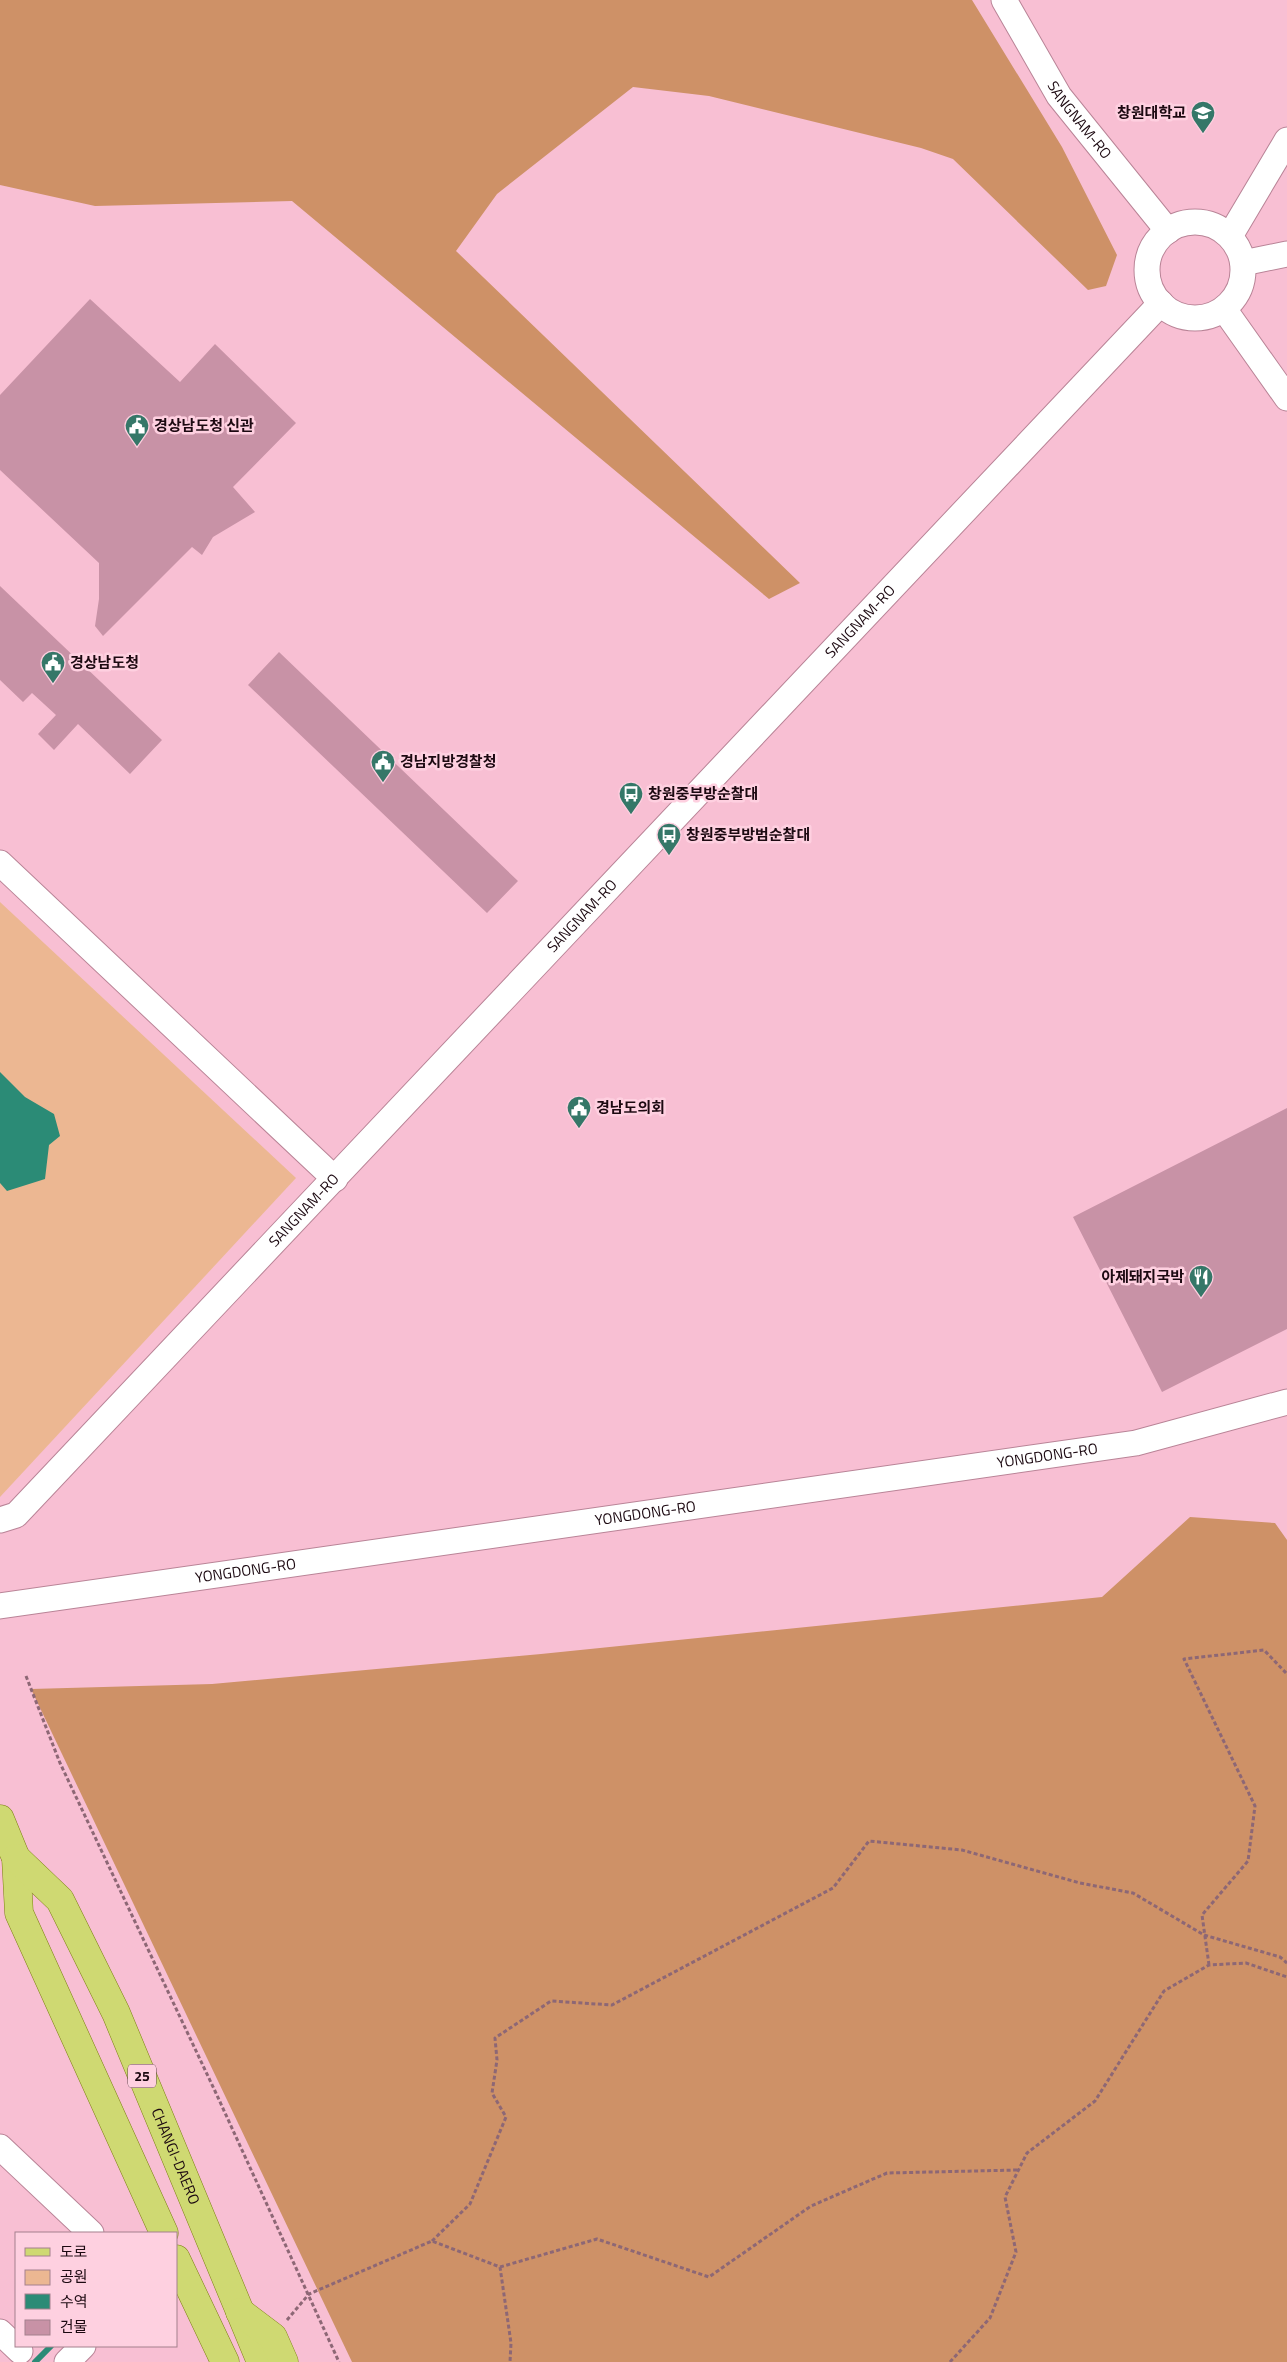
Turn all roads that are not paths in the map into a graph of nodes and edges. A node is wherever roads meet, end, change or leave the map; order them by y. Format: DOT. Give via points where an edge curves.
graph roads {
  1 [pos="1004,0"];
  2 [pos="1287,140"];
  3 [pos="1168,231"];
  4 [pos="1230,236"];
  5 [pos="1287,254"];
  6 [pos="1243,264"];
  7 [pos="1161,303"];
  8 [pos="1224,308"];
  9 [pos="1287,398"];
  10 [pos="0,863"];
  11 [pos="335,1179"];
  12 [pos="1287,1402"];
  13 [pos="0,1520"];
  14 [pos="0,1606"];
  15 [pos="0,1819"];
  16 [pos="16,1858"];
  17 [pos="0,2147"];
  18 [pos="90,2232"];
  19 [pos="164,2232"];
  20 [pos="178,2263"];
  21 [pos="198,2305"];
  22 [pos="238,2311"];
  23 [pos="0,2332"];
  24 [pos="82,2347"];
  25 [pos="18,2353"];
  26 [pos="67,2362"];
  27 [pos="208,2362"];
  28 [pos="225,2362"];
  29 [pos="261,2362"];
  30 [pos="284,2362"];
  1 -- 3 [label="street, SANGNAM-RO" via="1059,96"];
  2 -- 4 [label="street"];
  3 -- 4 [label="street" via="1187,222 1203,222"];
  3 -- 7 [label="street" via="1160,236 1147,265 1148,281 1154,297"];
  4 -- 6 [label="street" via="1239,248"];
  5 -- 6 [label="street"];
  6 -- 8 [label="street" via="1243,279 1238,293"];
  7 -- 8 [label="street" via="1181,317 1197,319 1214,315"];
  7 -- 11 [label="street, SANGNAM-RO"];
  8 -- 9 [label="street"];
  10 -- 11 [label="street"];
  11 -- 13 [label="street, SANGNAM-RO" via="16,1514"];
  12 -- 14 [label="street, YONGDONG-RO" via="1136,1443"];
  15 -- 16 [label="main road, CHANGI-DAERO / 25"];
  16 -- 19 [label="main road, CHANGI-DAERO / 25" via="19,1913"];
  16 -- 22 [label="main road, CHANGI-DAERO / 25" via="60,1900 116,2014"];
  17 -- 18 [label="street"];
  20 -- 21 [label="main road"];
  21 -- 27 [label="main road"];
  21 -- 28 [label="main road"];
  22 -- 29 [label="main road, CHANGI-DAERO / 25"];
  22 -- 30 [label="main road" via="273,2337"];
  23 -- 25 [label="street"];
  24 -- 26 [label="street"];
}
